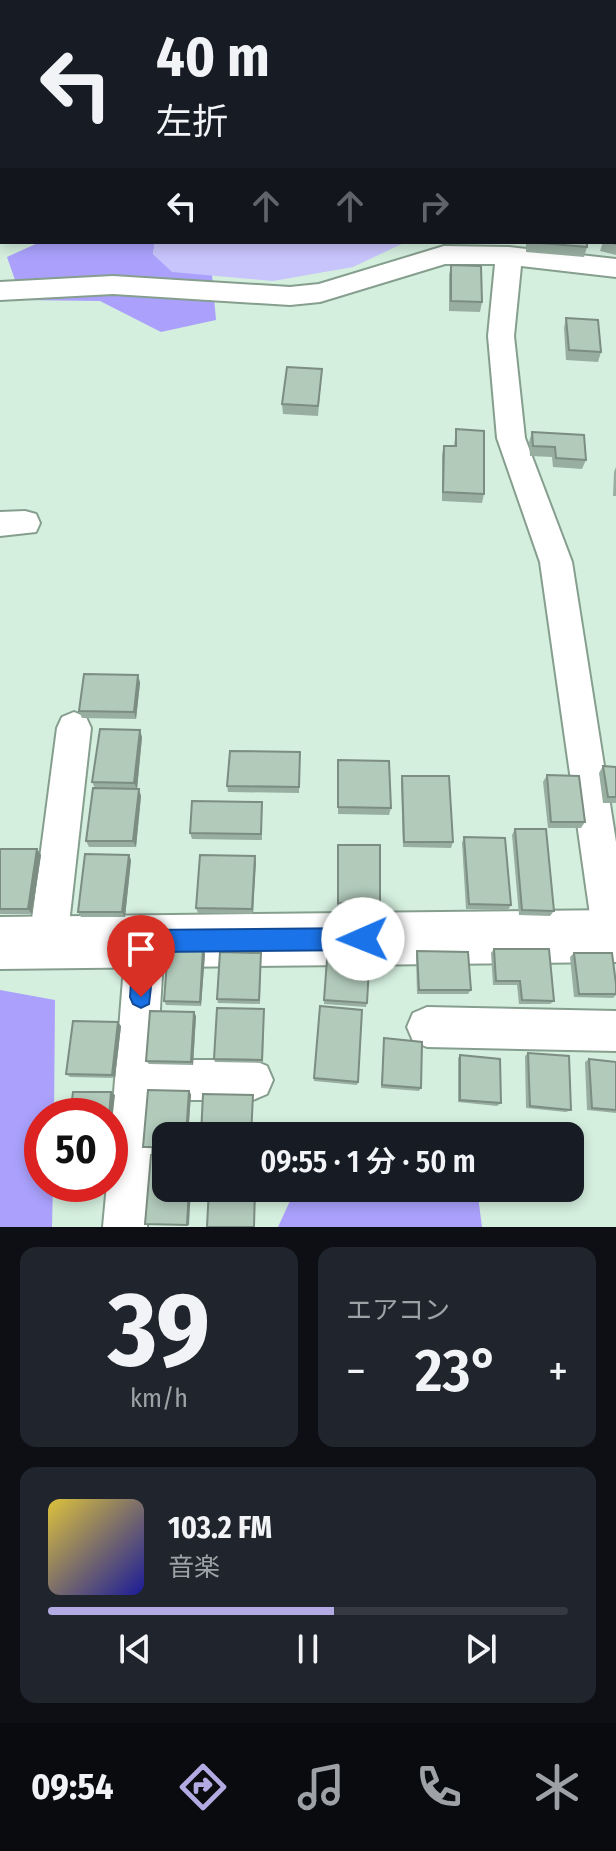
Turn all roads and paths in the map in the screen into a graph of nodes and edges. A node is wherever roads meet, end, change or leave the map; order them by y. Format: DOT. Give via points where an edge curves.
graph roads {
  1 [pos="509,256"];
  2 [pos="616,268"];
  3 [pos="0,291"];
  4 [pos="74,728"];
  5 [pos="615,938"];
  6 [pos="145,941"];
  7 [pos="24,942"];
  8 [pos="427,1027"];
  9 [pos="616,1031"];
  10 [pos="135,1080"];
  11 [pos="253,1080"];
  12 [pos="125,1227"];
  1 -- 2 [label="street"];
  1 -- 3 [label="street" via="444,255 320,293 290,296 113,285"];
  1 -- 5 [label="street" via="501,336 511,438 556,562"];
  4 -- 7 [label="street"];
  5 -- 6 [label="main road"];
  6 -- 7 [label="main road"];
  6 -- 10 [label="street"];
  8 -- 9 [label="street"];
  10 -- 11 [label="street"];
  10 -- 12 [label="street"];
}
